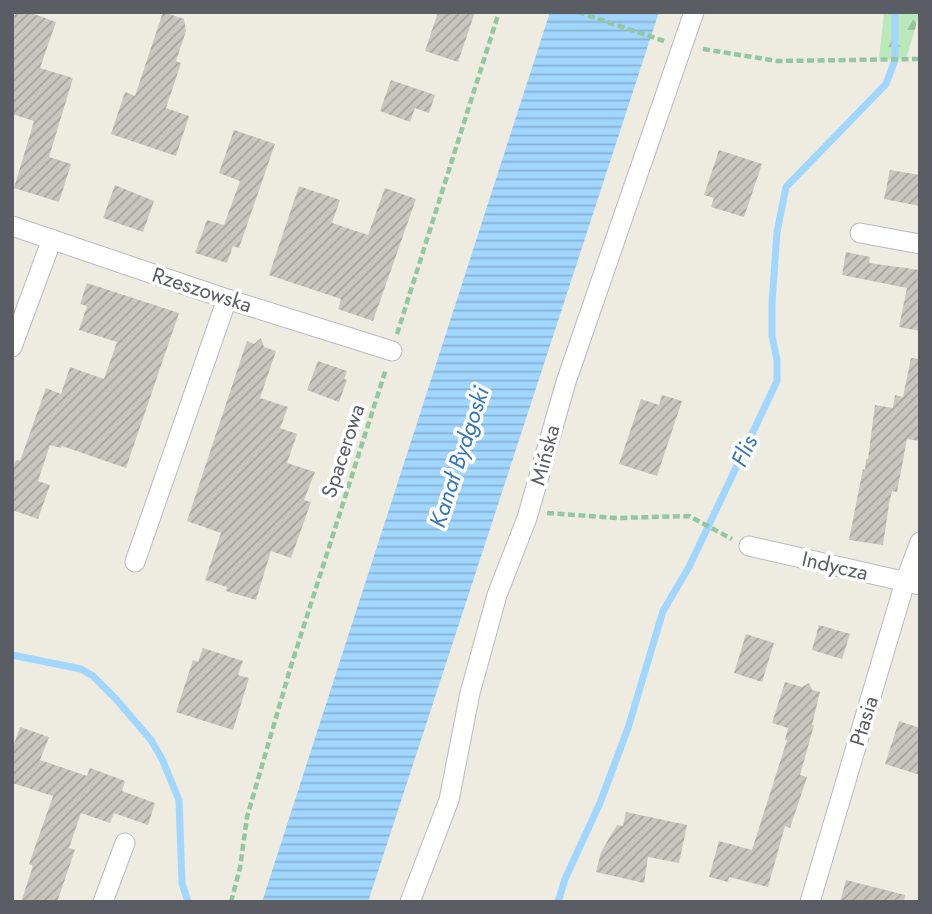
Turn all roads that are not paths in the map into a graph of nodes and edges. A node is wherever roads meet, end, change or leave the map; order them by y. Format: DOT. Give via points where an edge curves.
graph roads {
  1 [pos="694,12"];
  2 [pos="12,226"];
  3 [pos="860,233"];
  4 [pos="52,239"];
  5 [pos="920,244"];
  6 [pos="227,299"];
  7 [pos="12,347"];
  8 [pos="392,351"];
  9 [pos="920,542"];
  10 [pos="750,546"];
  11 [pos="135,562"];
  12 [pos="912,584"];
  13 [pos="125,843"];
  14 [pos="103,902"];
  15 [pos="410,902"];
  16 [pos="810,902"];
  1 -- 15 [label="street, Mińska" via="491,614 449,800"];
  2 -- 4 [label="street, Rzeszowska"];
  3 -- 5 [label="street"];
  4 -- 6 [label="street, Rzeszowska"];
  4 -- 7 [label="street"];
  6 -- 8 [label="street, Rzeszowska"];
  6 -- 11 [label="street"];
  9 -- 12 [label="street, Ptasia"];
  10 -- 12 [label="street, Indycza"];
  12 -- 16 [label="street, Ptasia"];
  13 -- 14 [label="street"];
}
